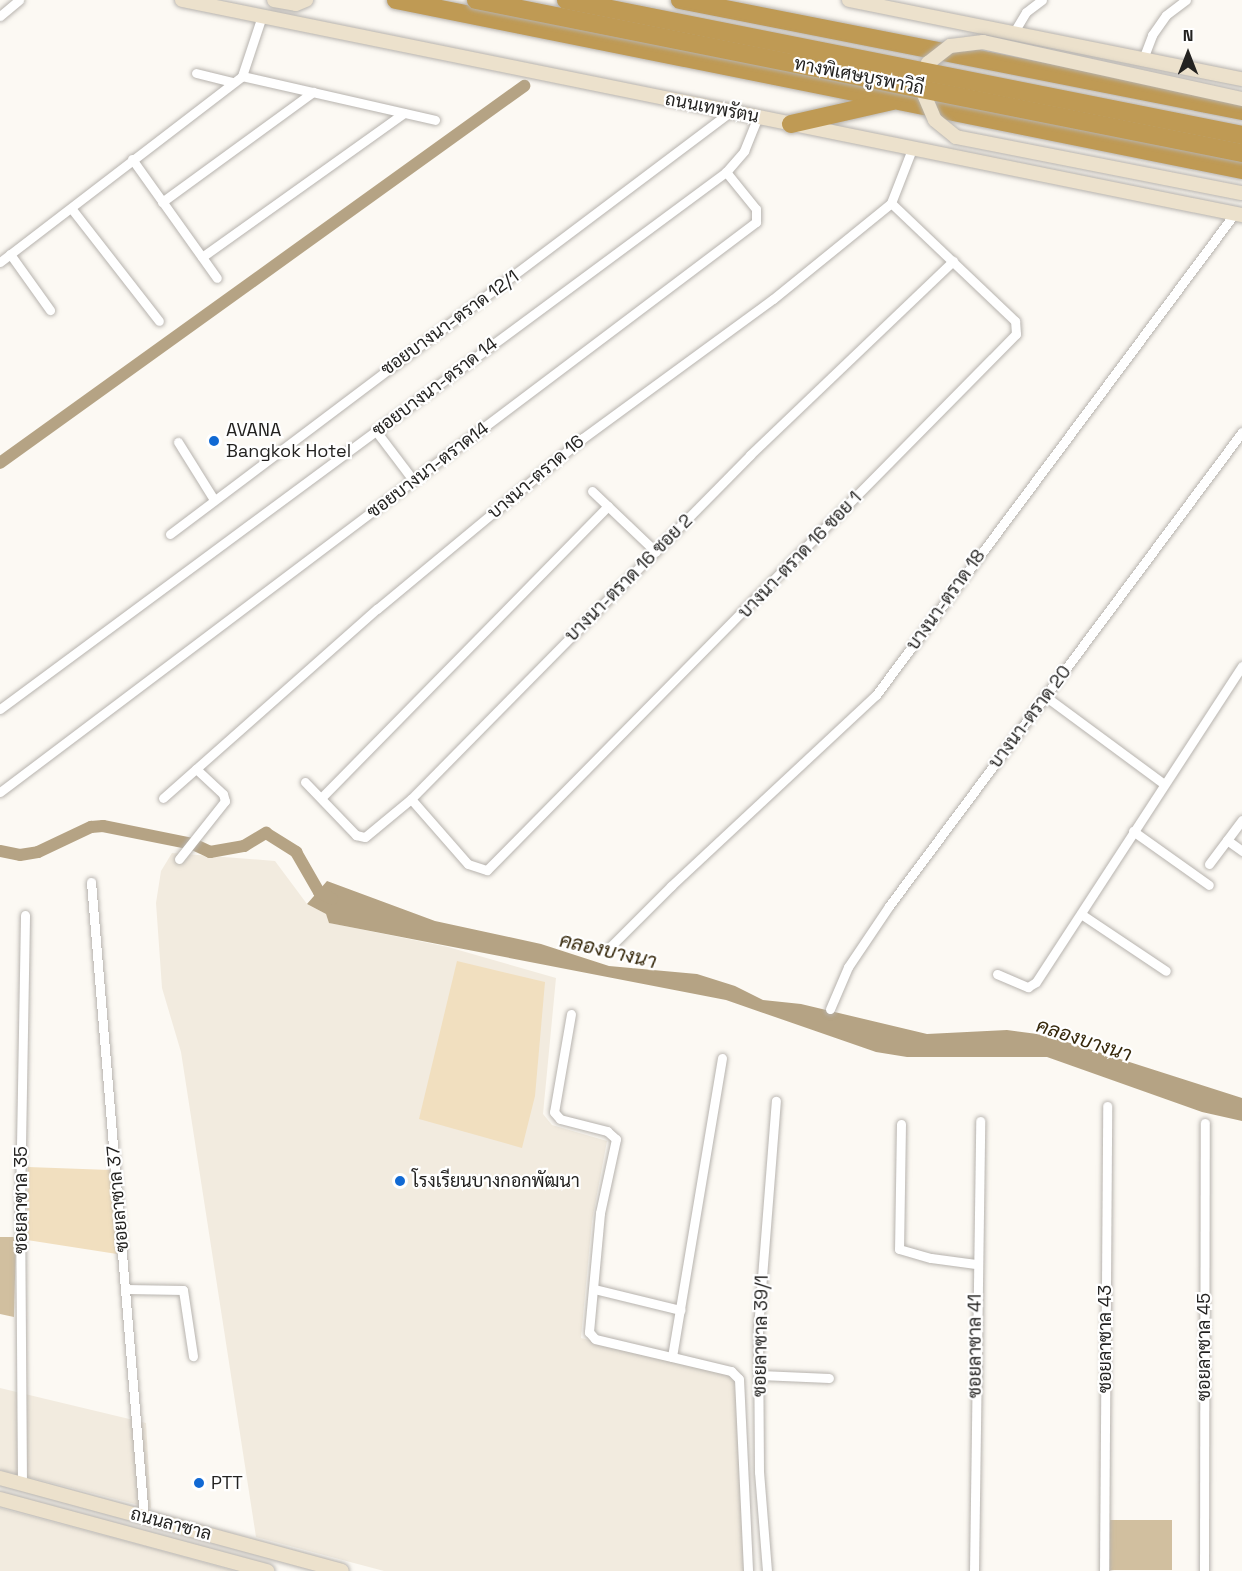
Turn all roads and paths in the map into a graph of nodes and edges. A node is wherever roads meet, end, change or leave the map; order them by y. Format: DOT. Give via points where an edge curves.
graph roads {
  1 [pos="19,0"];
  2 [pos="182,0"];
  3 [pos="274,0"];
  4 [pos="306,0"];
  5 [pos="396,0"];
  6 [pos="476,0"];
  7 [pos="566,0"];
  8 [pos="680,0"];
  9 [pos="849,0"];
  10 [pos="1042,0"];
  11 [pos="1186,0"];
  12 [pos="715,4"];
  13 [pos="905,5"];
  14 [pos="0,16"];
  15 [pos="262,16"];
  16 [pos="1014,32"];
  17 [pos="1143,59"];
  18 [pos="196,73"];
  19 [pos="242,76"];
  20 [pos="1242,79"];
  21 [pos="233,82"];
  22 [pos="313,92"];
  23 [pos="900,99"];
  24 [pos="1242,99"];
  25 [pos="1242,111"];
  26 [pos="730,112"];
  27 [pos="404,113"];
  28 [pos="758,117"];
  29 [pos="435,120"];
  30 [pos="791,124"];
  31 [pos="1242,135"];
  32 [pos="912,149"];
  33 [pos="1242,153"];
  34 [pos="132,159"];
  35 [pos="1242,170"];
  36 [pos="726,172"];
  37 [pos="1242,193"];
  38 [pos="162,202"];
  39 [pos="891,203"];
  40 [pos="71,208"];
  41 [pos="1239,214"];
  42 [pos="10,254"];
  43 [pos="202,257"];
  44 [pos="952,261"];
  45 [pos="0,262"];
  46 [pos="217,278"];
  47 [pos="50,310"];
  48 [pos="159,321"];
  49 [pos="376,431"];
  50 [pos="1242,432"];
  51 [pos="178,442"];
  52 [pos="413,480"];
  53 [pos="592,491"];
  54 [pos="213,498"];
  55 [pos="608,506"];
  56 [pos="170,534"];
  57 [pos="656,552"];
  58 [pos="1242,666"];
  59 [pos="1045,696"];
  60 [pos="0,709"];
  61 [pos="196,769"];
  62 [pos="305,782"];
  63 [pos="1164,784"];
  64 [pos="0,792"];
  65 [pos="322,797"];
  66 [pos="163,798"];
  67 [pos="411,799"];
  68 [pos="1242,820"];
  69 [pos="1133,831"];
  70 [pos="1227,840"];
  71 [pos="1242,851"];
  72 [pos="179,859"];
  73 [pos="1209,864"];
  74 [pos="91,882"];
  75 [pos="1209,885"];
  76 [pos="1081,914"];
  77 [pos="25,915"];
  78 [pos="612,946"];
  79 [pos="1166,971"];
  80 [pos="997,974"];
  81 [pos="830,1009"];
  82 [pos="571,1014"];
  83 [pos="722,1058"];
  84 [pos="776,1101"];
  85 [pos="1107,1106"];
  86 [pos="980,1121"];
  87 [pos="1205,1123"];
  88 [pos="901,1124"];
  89 [pos="976,1264"];
  90 [pos="126,1289"];
  91 [pos="594,1289"];
  92 [pos="680,1310"];
  93 [pos="193,1356"];
  94 [pos="672,1357"];
  95 [pos="760,1375"];
  96 [pos="829,1378"];
  97 [pos="0,1478"];
  98 [pos="22,1484"];
  99 [pos="0,1499"];
  100 [pos="144,1517"];
  101 [pos="267,1571"];
  102 [pos="342,1571"];
  103 [pos="748,1571"];
  104 [pos="767,1571"];
  105 [pos="974,1571"];
  106 [pos="1104,1571"];
  107 [pos="1203,1571"];
  1 -- 14 [label="street"];
  2 -- 15 [label="main road, ถนนเทพรัตน"];
  3 -- 4 [label="main road" via="296,4"];
  5 -- 23 [label="highway"];
  6 -- 33 [label="highway, ทางพิเศษบูรพาวิถี, bridge"];
  7 -- 31 [label="highway, ทางพิเศษบูรพาวิถี, bridge"];
  8 -- 12 [label="highway"];
  9 -- 13 [label="main road"];
  10 -- 16 [label="street" via="1026,12"];
  11 -- 17 [label="street" via="1166,15 1152,35"];
  12 -- 25 [label="highway"];
  13 -- 16 [label="main road"];
  15 -- 19 [label="street"];
  15 -- 26 [label="main road, ถนนเทพรัตน"];
  16 -- 17 [label="main road"];
  17 -- 20 [label="main road"];
  18 -- 21 [label="street"];
  19 -- 21 [label="street"];
  19 -- 22 [label="street"];
  21 -- 34 [label="street"];
  22 -- 27 [label="street"];
  22 -- 38 [label="street"];
  23 -- 30 [label="highway"];
  23 -- 35 [label="highway"];
  24 -- 37 [label="main road, bridge" via="983,42 950,46 928,63 923,92 935,120 956,137"];
  26 -- 28 [label="main road, ถนนเทพรัตน"];
  26 -- 54 [label="street, ซอยบางนา-ตราด 12/1"];
  27 -- 29 [label="street"];
  27 -- 43 [label="street"];
  28 -- 30 [label="main road, ถนนเทพรัตน"];
  28 -- 36 [label="street" via="744,151"];
  30 -- 32 [label="main road, ถนนเทพรัตน"];
  32 -- 39 [label="street"];
  32 -- 41 [label="main road, ถนนเทพรัตน"];
  34 -- 38 [label="street"];
  34 -- 40 [label="street"];
  36 -- 49 [label="street, ซอยบางนา-ตราด 14"];
  36 -- 52 [label="street, ซอยบางนา-ตราด14" via="756,209 756,222"];
  38 -- 43 [label="street"];
  39 -- 44 [label="street, บางนา-ตราด 16 ซอย 1"];
  39 -- 61 [label="street, บางนา-ตราด 16" via="782,292 583,438 377,609"];
  40 -- 42 [label="street"];
  40 -- 48 [label="street"];
  41 -- 78 [label="street, บางนา-ตราด 18" via="876,695"];
  42 -- 45 [label="street"];
  42 -- 47 [label="street"];
  43 -- 46 [label="street"];
  44 -- 57 [label="street, บางนา-ตราด 16 ซอย 2" via="750,455"];
  44 -- 67 [label="street, บางนา-ตราด 16 ซอย 1" via="1015,321 1016,334 487,870 468,864"];
  49 -- 52 [label="street"];
  49 -- 60 [label="street, ซอยบางนา-ตราด 14"];
  50 -- 59 [label="street, บางนา-ตราด 20"];
  51 -- 54 [label="street"];
  52 -- 64 [label="street, ซอยบางนา-ตราด14"];
  53 -- 55 [label="street"];
  54 -- 56 [label="street, ซอยบางนา-ตราด 12/1"];
  55 -- 57 [label="street"];
  55 -- 65 [label="street"];
  57 -- 67 [label="street, บางนา-ตราด 16 ซอย 2"];
  58 -- 63 [label="street"];
  59 -- 63 [label="street"];
  59 -- 81 [label="street, บางนา-ตราด 20" via="889,906 848,967"];
  61 -- 66 [label="street, บางนา-ตราด 16"];
  61 -- 72 [label="street" via="225,798 205,831"];
  62 -- 65 [label="street, บางนา-ตราด 16 ซอย 2"];
  63 -- 69 [label="street"];
  65 -- 67 [label="street, บางนา-ตราด 16 ซอย 2" via="361,837"];
  68 -- 70 [label="street"];
  69 -- 75 [label="street"];
  69 -- 76 [label="street"];
  70 -- 71 [label="street"];
  70 -- 73 [label="street"];
  74 -- 90 [label="street, ซอยลาซาล 37"];
  76 -- 79 [label="street"];
  76 -- 80 [label="street" via="1033,985"];
  77 -- 98 [label="street, ซอยลาซาล 35" via="20,1203"];
  82 -- 91 [label="street" via="554,1112 560,1119 607,1131 616,1139 600,1213"];
  83 -- 92 [label="street"];
  84 -- 95 [label="street, ซอยลาซาล 39/1" via="758,1328"];
  85 -- 106 [label="street, ซอยลาซาล 43"];
  86 -- 89 [label="street, ซอยลาซาล 41"];
  87 -- 107 [label="street, ซอยลาซาล 45"];
  88 -- 89 [label="street" via="899,1248 931,1258"];
  89 -- 105 [label="street, ซอยลาซาล 41"];
  90 -- 93 [label="street" via="183,1290"];
  90 -- 100 [label="street, ซอยลาซาล 37"];
  91 -- 92 [label="street"];
  91 -- 94 [label="street" via="590,1336"];
  92 -- 94 [label="street"];
  94 -- 103 [label="street" via="731,1371 739,1379"];
  95 -- 96 [label="street"];
  95 -- 104 [label="street, ซอยลาซาล 39/1" via="759,1472"];
  97 -- 98 [label="main road, ถนนลาซาล"];
  98 -- 100 [label="main road, ถนนลาซาล"];
  99 -- 101 [label="main road, ถนนลาซาล"];
  100 -- 102 [label="main road, ถนนลาซาล"];
}
